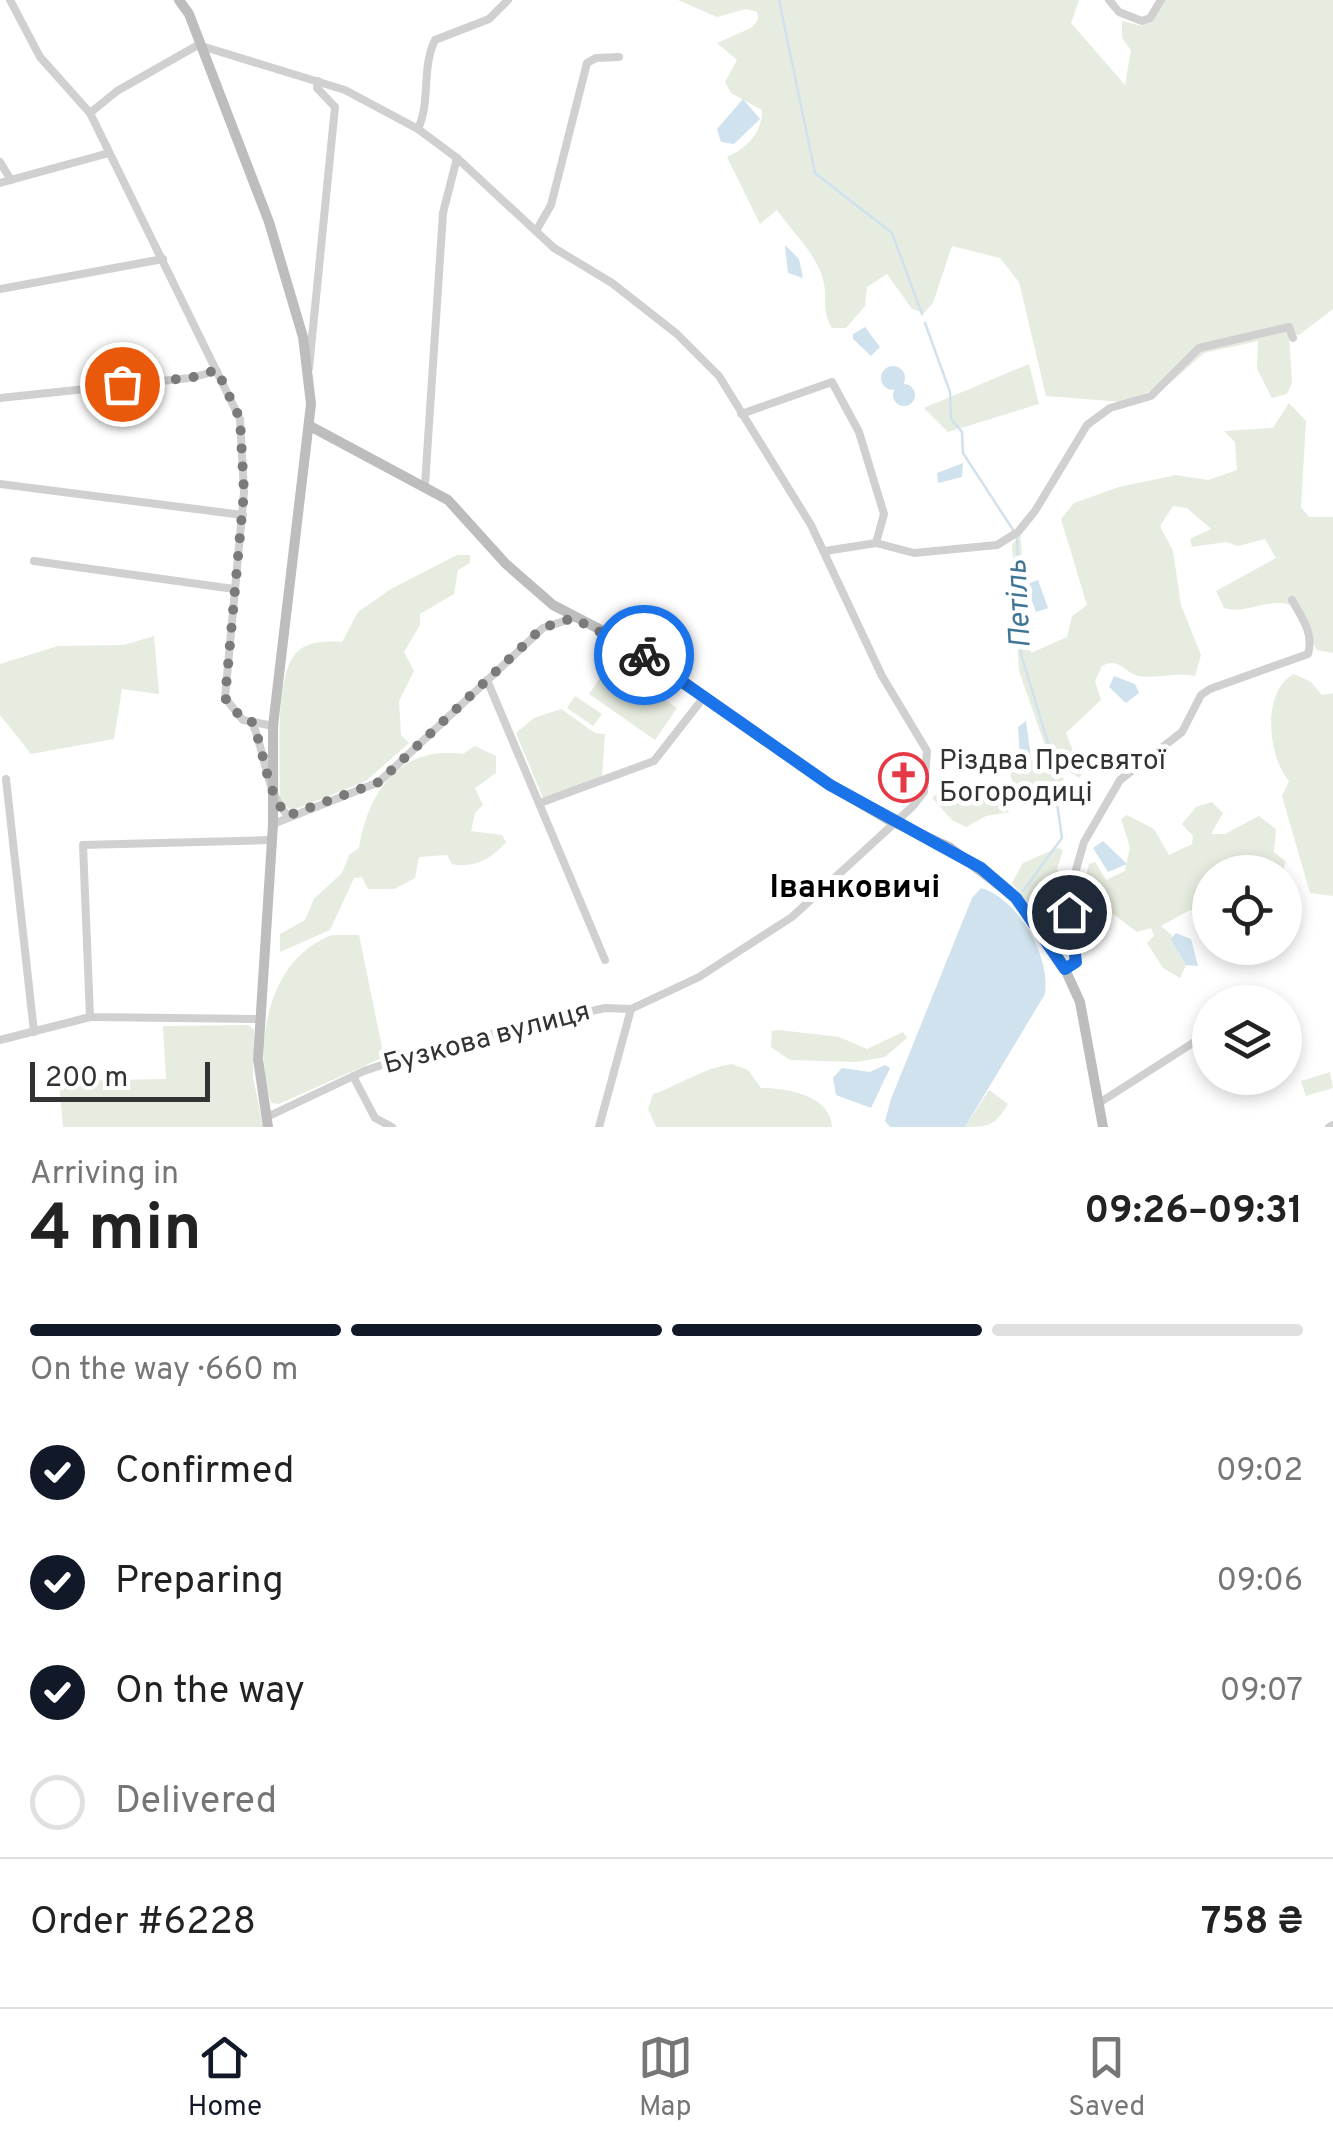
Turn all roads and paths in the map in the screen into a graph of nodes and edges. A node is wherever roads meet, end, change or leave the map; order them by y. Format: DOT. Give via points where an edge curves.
graph roads {
  1 [pos="10,0"];
  2 [pos="179,0"];
  3 [pos="508,0"];
  4 [pos="1109,0"];
  5 [pos="1161,0"];
  6 [pos="198,45"];
  7 [pos="619,58"];
  8 [pos="318,82"];
  9 [pos="90,113"];
  10 [pos="418,129"];
  11 [pos="110,153"];
  12 [pos="457,158"];
  13 [pos="0,162"];
  14 [pos="12,180"];
  15 [pos="0,183"];
  16 [pos="536,231"];
  17 [pos="163,259"];
  18 [pos="0,289"];
  19 [pos="1293,338"];
  20 [pos="217,370"];
  21 [pos="308,375"];
  22 [pos="0,398"];
  23 [pos="741,414"];
  24 [pos="310,426"];
  25 [pos="0,484"];
  26 [pos="425,486"];
  27 [pos="243,516"];
  28 [pos="876,543"];
  29 [pos="825,550"];
  30 [pos="34,561"];
  31 [pos="234,589"];
  32 [pos="1292,600"];
  33 [pos="573,618"];
  34 [pos="487,680"];
  35 [pos="704,697"];
  36 [pos="252,722"];
  37 [pos="272,726"];
  38 [pos="6,779"];
  39 [pos="274,799"];
  40 [pos="540,803"];
  41 [pos="287,816"];
  42 [pos="273,824"];
  43 [pos="898,824"];
  44 [pos="271,840"];
  45 [pos="604,960"];
  46 [pos="1065,969"];
  47 [pos="632,1009"];
  48 [pos="90,1017"];
  49 [pos="259,1019"];
  50 [pos="34,1032"];
  51 [pos="0,1040"];
  52 [pos="1192,1044"];
  53 [pos="353,1076"];
  54 [pos="1100,1103"];
  55 [pos="268,1122"];
  56 [pos="392,1127"];
  57 [pos="599,1127"];
  58 [pos="1104,1127"];
  1 -- 9 [label="street" via="40,57"];
  2 -- 6 [label="street"];
  3 -- 10 [label="street" via="489,19 436,40 425,69"];
  4 -- 5 [label="street" via="1142,21"];
  6 -- 8 [label="street, Бузкова вулиця"];
  6 -- 9 [label="street"];
  6 -- 21 [label="street" via="269,222"];
  7 -- 16 [label="street" via="586,63 552,205"];
  8 -- 10 [label="street, Бузкова вулиця"];
  8 -- 21 [label="street" via="335,106"];
  9 -- 11 [label="street"];
  10 -- 12 [label="street, Бузкова вулиця"];
  11 -- 14 [label="street"];
  11 -- 17 [label="street"];
  12 -- 16 [label="street, Бузкова вулиця"];
  12 -- 26 [label="street" via="443,213"];
  13 -- 14 [label="street"];
  14 -- 15 [label="street"];
  16 -- 23 [label="street, Бузкова вулиця" via="677,334 719,376"];
  17 -- 18 [label="street"];
  17 -- 20 [label="street"];
  19 -- 28 [label="street" via="1289,327 1199,348 1151,396 1110,408 1088,425 1015,534 997,546 914,553"];
  20 -- 22 [label="street"];
  20 -- 27 [label="street" via="240,419"];
  21 -- 24 [label="street"];
  23 -- 28 [label="street" via="832,382 860,432 884,514"];
  23 -- 29 [label="street, Бузкова вулиця"];
  24 -- 26 [label="street"];
  24 -- 37 [label="street"];
  25 -- 27 [label="street"];
  26 -- 33 [label="street"];
  27 -- 31 [label="street"];
  28 -- 29 [label="street"];
  29 -- 43 [label="street, Бузкова вулиця" via="882,676 927,751 924,792"];
  30 -- 31 [label="street"];
  31 -- 36 [label="street" via="225,698"];
  32 -- 46 [label="street" via="1312,642 1308,654 1210,688 1182,732 1120,780 1084,842 1071,888 1076,962"];
  33 -- 34 [label="street" via="542,628"];
  33 -- 35 [label="street" via="626,643"];
  34 -- 40 [label="street"];
  34 -- 41 [label="street" via="379,782"];
  35 -- 40 [label="street" via="654,761"];
  35 -- 43 [label="street"];
  36 -- 37 [label="street"];
  36 -- 39 [label="street"];
  37 -- 39 [label="street"];
  38 -- 50 [label="street"];
  39 -- 41 [label="street"];
  39 -- 42 [label="street"];
  40 -- 45 [label="street"];
  41 -- 42 [label="street"];
  42 -- 44 [label="street"];
  43 -- 46 [label="street" via="949,847 1016,898"];
  43 -- 47 [label="street, Бузкова вулиця" via="792,917 699,977"];
  44 -- 48 [label="street" via="84,845"];
  44 -- 49 [label="street"];
  46 -- 54 [label="street" via="1080,1002"];
  47 -- 53 [label="street, Бузкова вулиця" via="604,1008 478,1035"];
  47 -- 57 [label="street"];
  48 -- 49 [label="street"];
  48 -- 50 [label="street"];
  49 -- 55 [label="street"];
  50 -- 51 [label="street"];
  52 -- 54 [label="street"];
  53 -- 55 [label="street, Бузкова вулиця"];
  53 -- 56 [label="street" via="375,1118"];
  54 -- 58 [label="street"];
}
